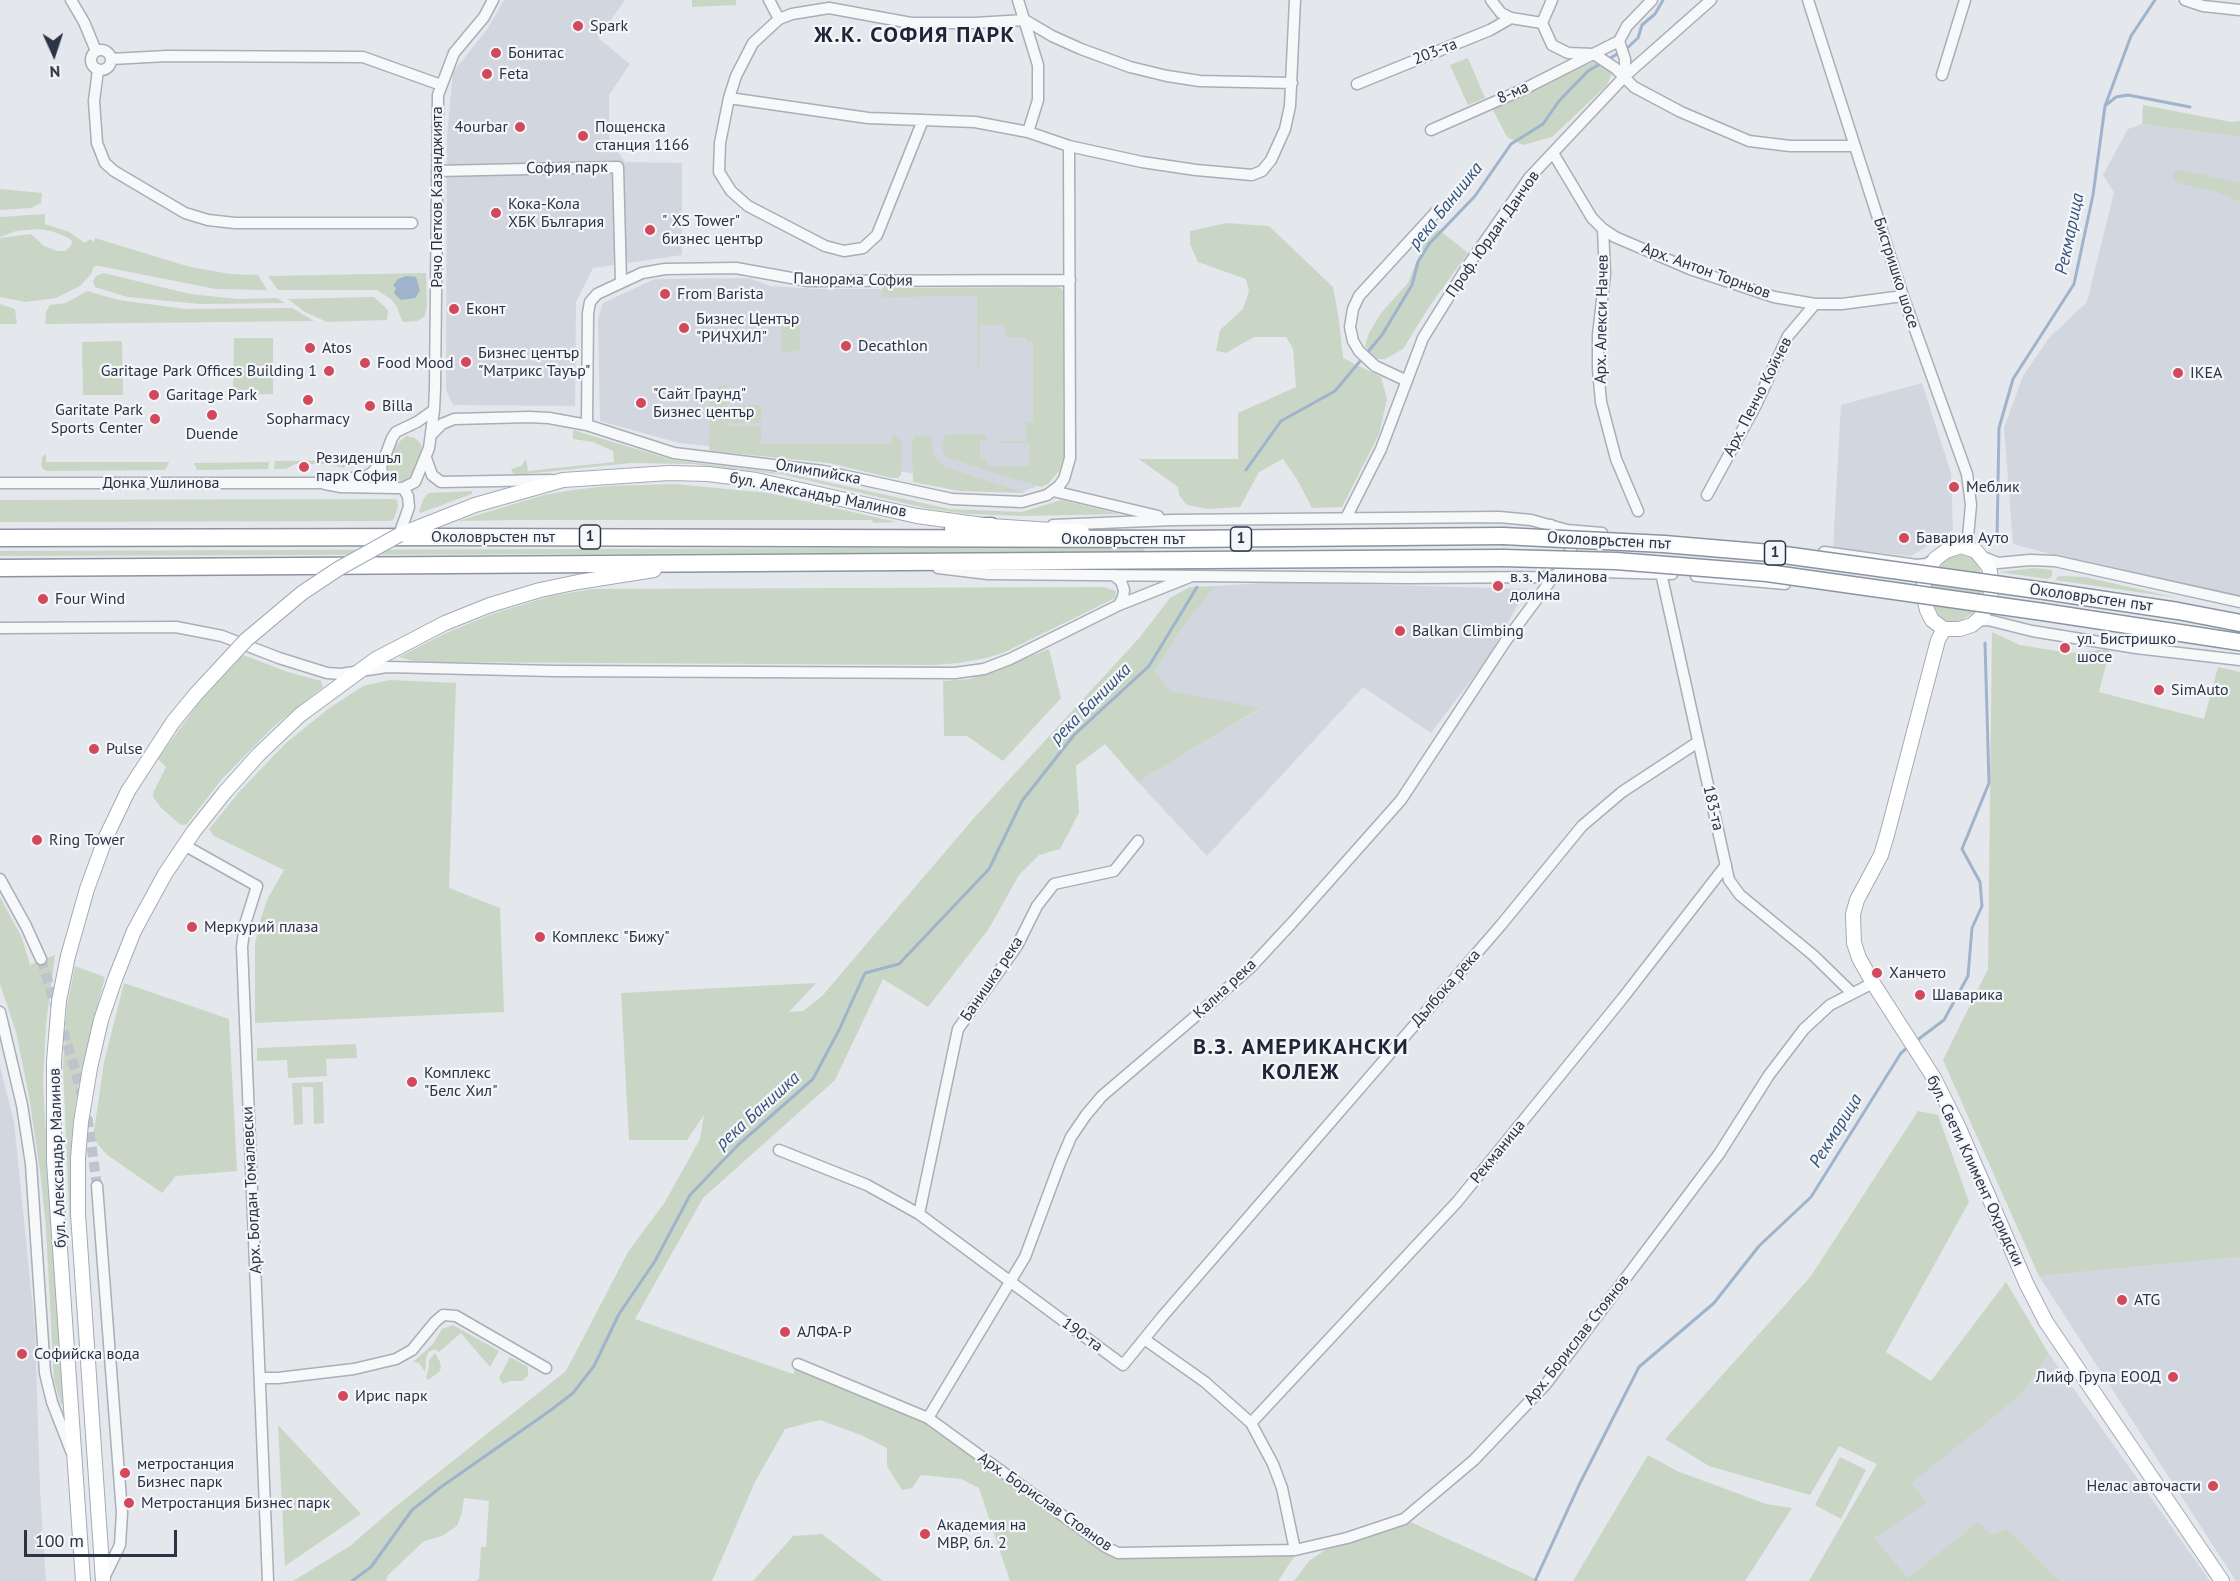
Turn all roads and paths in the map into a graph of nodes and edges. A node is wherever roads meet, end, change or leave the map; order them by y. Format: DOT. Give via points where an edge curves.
graph roads {
  1 [pos="71,0"];
  2 [pos="493,0"];
  3 [pos="770,0"];
  4 [pos="1018,0"];
  5 [pos="1295,0"];
  6 [pos="1491,0"];
  7 [pos="1552,0"];
  8 [pos="1652,0"];
  9 [pos="1712,0"];
  10 [pos="1808,0"];
  11 [pos="1965,0"];
  12 [pos="2185,0"];
  13 [pos="2240,10"];
  14 [pos="1511,18"];
  15 [pos="779,19"];
  16 [pos="1025,20"];
  17 [pos="1542,23"];
  18 [pos="1619,41"];
  19 [pos="96,51"];
  20 [pos="1594,54"];
  21 [pos="111,59"];
  22 [pos="99,70"];
  23 [pos="1942,75"];
  24 [pos="1625,76"];
  25 [pos="1292,83"];
  26 [pos="1357,84"];
  27 [pos="441,85"];
  28 [pos="729,98"];
  29 [pos="923,120"];
  30 [pos="1431,130"];
  31 [pos="1028,132"];
  32 [pos="1069,146"];
  33 [pos="1854,146"];
  34 [pos="1553,153"];
  35 [pos="437,171"];
  36 [pos="1436,212"];
  37 [pos="412,223"];
  38 [pos="1602,229"];
  39 [pos="1070,280"];
  40 [pos="621,282"];
  41 [pos="1903,296"];
  42 [pos="1815,304"];
  43 [pos="1407,381"];
  44 [pos="434,410"];
  45 [pos="454,419"];
  46 [pos="587,425"];
  47 [pos="405,429"];
  48 [pos="430,440"];
  49 [pos="426,458"];
  50 [pos="382,461"];
  51 [pos="563,480"];
  52 [pos="0,483"];
  53 [pos="321,483"];
  54 [pos="399,488"];
  55 [pos="1053,491"];
  56 [pos="1707,495"];
  57 [pos="1638,511"];
  58 [pos="1346,518"];
  59 [pos="1172,520"];
  60 [pos="1551,525"];
  61 [pos="991,526"];
  62 [pos="1014,526"];
  63 [pos="399,535"];
  64 [pos="0,538"];
  65 [pos="784,538"];
  66 [pos="1180,540"];
  67 [pos="1967,547"];
  68 [pos="1983,557"];
  69 [pos="1935,559"];
  70 [pos="881,561"];
  71 [pos="695,564"];
  72 [pos="0,568"];
  73 [pos="1661,573"];
  74 [pos="1113,575"];
  75 [pos="1192,576"];
  76 [pos="1554,576"];
  77 [pos="2240,602"];
  78 [pos="1119,605"];
  79 [pos="1926,606"];
  80 [pos="1977,621"];
  81 [pos="2240,623"];
  82 [pos="0,628"];
  83 [pos="1944,629"];
  84 [pos="2240,642"];
  85 [pos="2240,660"];
  86 [pos="355,673"];
  87 [pos="1698,742"];
  88 [pos="1138,841"];
  89 [pos="184,845"];
  90 [pos="1726,865"];
  91 [pos="0,879"];
  92 [pos="41,959"];
  93 [pos="1873,983"];
  94 [pos="1852,993"];
  95 [pos="0,1012"];
  96 [pos="779,1150"];
  97 [pos="97,1186"];
  98 [pos="919,1214"];
  99 [pos="1011,1283"];
  100 [pos="1143,1339"];
  101 [pos="798,1364"];
  102 [pos="546,1368"];
  103 [pos="260,1378"];
  104 [pos="928,1418"];
  105 [pos="1251,1423"];
  106 [pos="75,1463"];
  107 [pos="1295,1550"];
  108 [pos="83,1581"];
  109 [pos="103,1581"];
  110 [pos="268,1581"];
  111 [pos="2223,1581"];
  1 -- 19 [label="street"];
  2 -- 27 [label="street, Рачо Петков Казанджията" via="454,53"];
  3 -- 15 [label="street"];
  4 -- 16 [label="street"];
  5 -- 25 [label="street"];
  6 -- 14 [label="street"];
  7 -- 17 [label="street"];
  8 -- 18 [label="street" via="1627,26"];
  9 -- 24 [label="street, Проф. Юрдан Данчов"];
  10 -- 33 [label="street, Бистришко шосе"];
  11 -- 23 [label="street"];
  12 -- 13 [label="street"];
  14 -- 17 [label="street"];
  14 -- 26 [label="street, 203-та"];
  15 -- 16 [label="street" via="829,8 911,23"];
  15 -- 28 [label="street" via="753,43"];
  16 -- 25 [label="street" via="1081,49 1167,76 1200,81"];
  16 -- 31 [label="street" via="1038,64 1038,100"];
  17 -- 20 [label="street" via="1552,45 1568,53"];
  18 -- 20 [label="street, 8-ма"];
  18 -- 24 [label="street"];
  19 -- 21 [label="street" via="107,52"];
  19 -- 22 [label="street" via="91,62"];
  20 -- 24 [label="street"];
  20 -- 30 [label="street, 8-ма"];
  21 -- 22 [label="street" via="109,66"];
  21 -- 27 [label="street" via="363,57"];
  22 -- 37 [label="street" via="94,101 97,143 105,163 185,213 235,223"];
  24 -- 33 [label="street" via="1634,87 1681,112 1749,141 1790,146"];
  24 -- 34 [label="street, Проф. Юрдан Данчов"];
  25 -- 32 [label="street" via="1290,106 1271,160 1263,171 1252,175 1142,162"];
  27 -- 35 [label="street, Рачо Петков Казанджията"];
  28 -- 29 [label="street" via="868,118"];
  28 -- 29 [label="street" via="719,172 731,191 748,206 825,246 844,251 863,248 877,235"];
  29 -- 31 [label="street" via="975,122"];
  31 -- 32 [label="street"];
  32 -- 39 [label="street"];
  33 -- 41 [label="street, Бистришко шосе"];
  34 -- 38 [label="street, Арх. Антон Торньов"];
  34 -- 43 [label="street, Проф. Юрдан Данчов" via="1529,178 1469,264 1423,338"];
  35 -- 40 [label="street, София парк" via="618,166"];
  35 -- 44 [label="street, Рачо Петков Казанджията"];
  36 -- 43 [label="street" via="1359,296 1353,309 1350,327 1359,351 1375,366"];
  38 -- 42 [label="street, Арх. Антон Торньов" via="1742,287"];
  38 -- 57 [label="street, Арх. Алекси Начев" via="1605,274 1598,335 1601,402 1616,459"];
  39 -- 40 [label="street, Панорама София" via="808,281 726,268 665,269"];
  39 -- 55 [label="street" via="1070,458 1064,479"];
  40 -- 46 [label="street, Панорама София" via="597,294 589,307"];
  41 -- 42 [label="street, Арх. Антон Торньов"];
  41 -- 67 [label="street, Бистришко шосе" via="1967,474 1971,506"];
  42 -- 56 [label="street, Арх. Пенчо Койчев" via="1788,336"];
  43 -- 58 [label="street, Проф. Юрдан Данчов" via="1381,449"];
  44 -- 45 [label="street"];
  44 -- 47 [label="street"];
  44 -- 48 [label="street, Рачо Петков Казанджията"];
  45 -- 46 [label="street, Олимпийска" via="529,417"];
  45 -- 48 [label="street" via="442,424"];
  46 -- 55 [label="street, Олимпийска" via="674,453 823,471 952,499 1022,502"];
  47 -- 48 [label="street" via="415,429"];
  47 -- 50 [label="street" via="396,432"];
  48 -- 49 [label="street"];
  49 -- 51 [label="street" via="432,475 441,482"];
  49 -- 54 [label="street" via="416,482"];
  50 -- 53 [label="street, Донка Ушлинова" via="365,477"];
  50 -- 54 [label="street" via="382,477"];
  51 -- 61 [label="main road, бул. Александър Малинов" via="669,473 734,477 917,516"];
  51 -- 63 [label="main road, бул. Александър Малинов" via="475,505"];
  52 -- 53 [label="street, Донка Ушлинова"];
  53 -- 54 [label="street, Донка Ушлинова" via="341,488"];
  54 -- 63 [label="street" via="408,496 409,507"];
  55 -- 59 [label="street"];
  58 -- 59 [label="street"];
  58 -- 60 [label="street" via="1499,517"];
  59 -- 62 [label="street"];
  60 -- 69 [label="street" via="1577,531 1757,545 1917,565"];
  60 -- 76 [label="street, Кална река" via="1567,537 1571,551 1565,568"];
  61 -- 62 [label="main road, бул. Александър Малинов"];
  61 -- 65 [label="highway"];
  62 -- 66 [label="main road, бул. Александър Малинов"];
  63 -- 106 [label="main road, бул. Александър Малинов, bridge" via="302,593 246,640 195,694 128,790 87,889 59,1001 54,1061 54,1162"];
  64 -- 65 [label="highway, Околовръстен път / 1"];
  65 -- 66 [label="highway, Околовръстен път / 1"];
  66 -- 81 [label="highway, Околовръстен път / 1, bridge" via="1503,536 1652,543 1770,553"];
  67 -- 68 [label="main road"];
  67 -- 69 [label="main road" via="1951,548"];
  68 -- 77 [label="street" via="1998,563 2055,561"];
  68 -- 80 [label="main road" via="1992,588 1985,612"];
  69 -- 79 [label="main road" via="1924,584"];
  70 -- 71 [label="highway, Околовръстен път / 1"];
  70 -- 74 [label="street" via="988,574"];
  70 -- 84 [label="highway, Околовръстен път / 1, bridge" via="1503,558 1616,561 1767,573"];
  71 -- 72 [label="highway, Околовръстен път / 1"];
  71 -- 86 [label="main road, бул. Александър Малинов" via="550,588 490,605 405,643"];
  73 -- 76 [label="street"];
  73 -- 79 [label="street" via="1914,599"];
  73 -- 87 [label="street, 183-та"];
  74 -- 75 [label="street"];
  74 -- 78 [label="street" via="1124,590"];
  75 -- 76 [label="street"];
  75 -- 78 [label="street"];
  76 -- 99 [label="street, Кална река" via="1504,642 1401,800 1354,855 1250,968 1102,1096 1086,1115 1071,1137 1025,1257"];
  78 -- 86 [label="street" via="1010,659 984,669 955,673 387,668"];
  79 -- 83 [label="main road" via="1932,620"];
  80 -- 83 [label="main road" via="1959,629"];
  80 -- 85 [label="street" via="2136,648"];
  82 -- 86 [label="street" via="176,627 222,636 327,673"];
  83 -- 93 [label="main road, бул. Свети Климент Охридски" via="1881,855 1853,914 1854,943"];
  86 -- 89 [label="main road, бул. Александър Малинов" via="300,715 260,754"];
  87 -- 90 [label="street, 183-та"];
  87 -- 100 [label="street, Дълбока река" via="1622,792 1582,826"];
  88 -- 98 [label="street, Банишка река" via="1113,871 1054,884 1037,906 1017,946 958,1029"];
  89 -- 103 [label="street, Арх. Богдан Томалевски" via="257,886 242,947"];
  89 -- 109 [label="main road, бул. Александър Малинов" via="134,931 115,979 101,1020 81,1122 78,1214"];
  90 -- 94 [label="street, 183-та" via="1729,880 1740,895"];
  90 -- 105 [label="street, Рекманица" via="1456,1202"];
  91 -- 92 [label="street"];
  93 -- 94 [label="street, Арх. Борислав Стоянов"];
  93 -- 111 [label="main road, бул. Свети Климент Охридски" via="1929,1071 1959,1128 2046,1322"];
  94 -- 107 [label="street, Арх. Борислав Стоянов" via="1816,1015 1804,1029 1769,1075 1719,1154 1546,1384 1474,1460 1404,1519"];
  95 -- 106 [label="street, бул. Александър Малинов" via="32,1164 45,1373"];
  96 -- 98 [label="street, 190-та" via="867,1185"];
  97 -- 109 [label="street, бул. Александър Малинов" via="122,1529 120,1545"];
  98 -- 99 [label="street, 190-та"];
  99 -- 100 [label="street, 190-та" via="1123,1365"];
  99 -- 104 [label="street, Кална река"];
  100 -- 105 [label="street" via="1205,1382"];
  101 -- 104 [label="street, Арх. Борислав Стоянов"];
  102 -- 103 [label="street" via="456,1317 443,1315 412,1350 396,1359 354,1369"];
  103 -- 110 [label="street, Арх. Богдан Томалевски"];
  104 -- 107 [label="street, Арх. Борислав Стоянов" via="1111,1551"];
  105 -- 107 [label="street" via="1282,1488"];
  106 -- 108 [label="main road, бул. Александър Малинов"];
}
